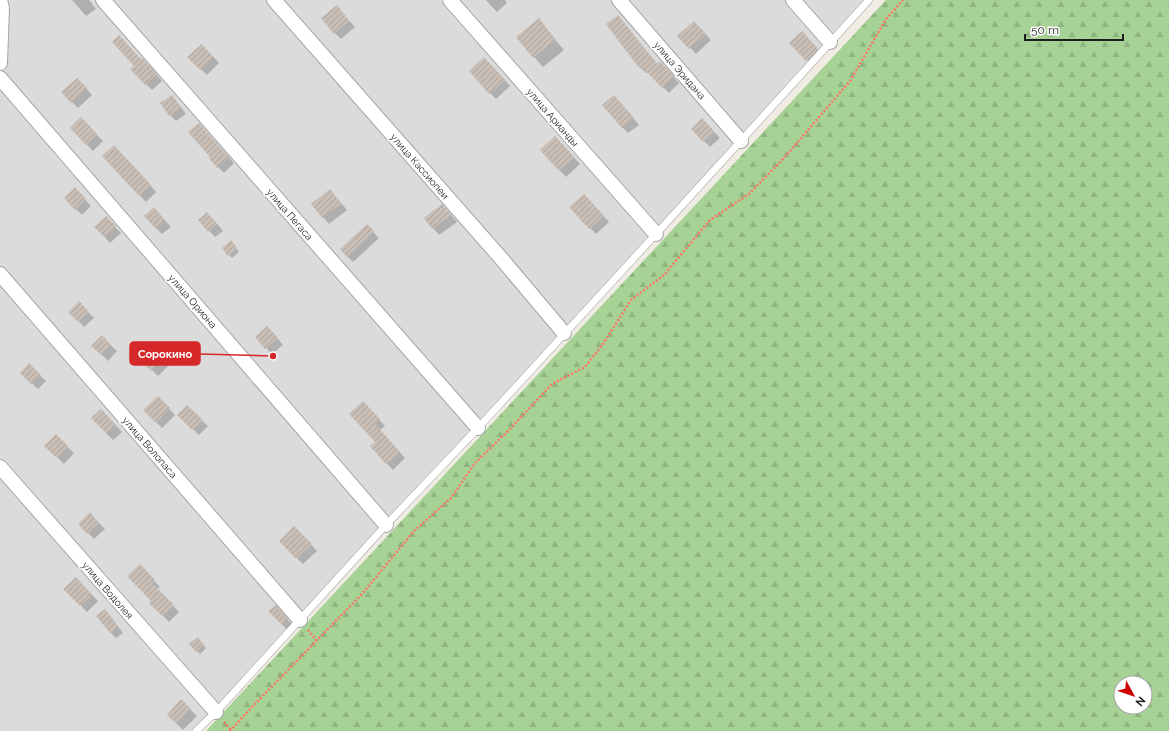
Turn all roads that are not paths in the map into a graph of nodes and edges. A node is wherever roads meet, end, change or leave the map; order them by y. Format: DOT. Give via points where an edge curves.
graph roads {
  1 [pos="0,0"];
  2 [pos="103,0"];
  3 [pos="274,0"];
  4 [pos="450,0"];
  5 [pos="619,0"];
  6 [pos="793,0"];
  7 [pos="868,0"];
  8 [pos="830,42"];
  9 [pos="0,63"];
  10 [pos="0,78"];
  11 [pos="741,141"];
  12 [pos="656,234"];
  13 [pos="0,274"];
  14 [pos="564,333"];
  15 [pos="478,428"];
  16 [pos="0,467"];
  17 [pos="386,525"];
  18 [pos="300,620"];
  19 [pos="216,712"];
  20 [pos="196,731"];
  1 -- 9 [label="street"];
  2 -- 15 [label="street, улица Пегаса"];
  3 -- 14 [label="street, улица Кассиопеи"];
  4 -- 12 [label="street, улица Арианды"];
  5 -- 11 [label="street, улица Эридана"];
  6 -- 8 [label="street"];
  7 -- 8 [label="lane"];
  8 -- 11 [label="lane"];
  10 -- 17 [label="street, улица Ориона"];
  11 -- 12 [label="lane"];
  12 -- 14 [label="lane"];
  13 -- 18 [label="street, улица Волопаса"];
  14 -- 15 [label="lane"];
  15 -- 17 [label="lane"];
  16 -- 19 [label="street, улица Водолея"];
  17 -- 18 [label="lane"];
  18 -- 19 [label="lane"];
  19 -- 20 [label="lane"];
}
